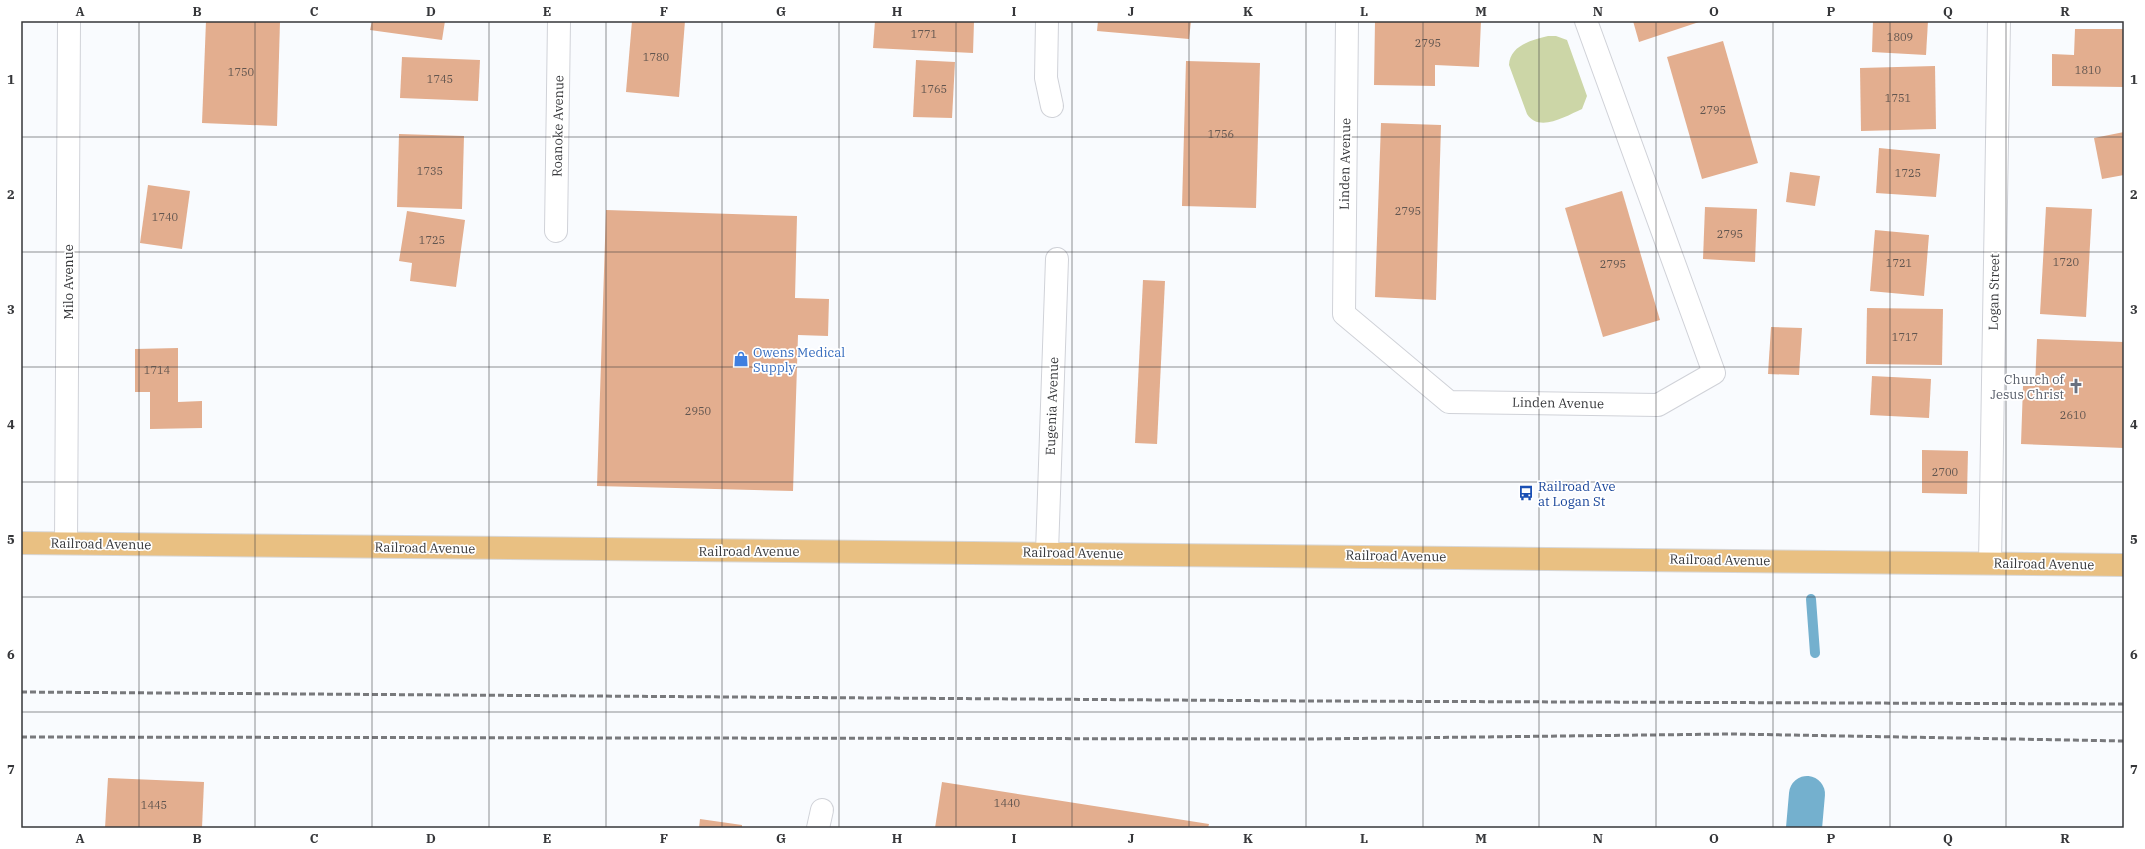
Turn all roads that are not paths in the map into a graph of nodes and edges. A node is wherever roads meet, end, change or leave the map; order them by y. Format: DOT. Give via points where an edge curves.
graph roads {
  1 [pos="69,21"];
  2 [pos="559,21"];
  3 [pos="1047,21"];
  4 [pos="1347,21"];
  5 [pos="1586,21"];
  6 [pos="1999,21"];
  7 [pos="1052,106"];
  8 [pos="556,231"];
  9 [pos="1057,259"];
  10 [pos="21,543"];
  11 [pos="66,543"];
  12 [pos="1047,552"];
  13 [pos="1990,563"];
  14 [pos="2124,565"];
  1 -- 11 [label="street, Milo Avenue"];
  2 -- 8 [label="street, Roanoke Avenue"];
  3 -- 7 [label="street" via="1046,78"];
  4 -- 5 [label="street, Linden Avenue" via="1344,314 1449,402 1658,405 1714,373"];
  6 -- 13 [label="street, Logan Street"];
  9 -- 12 [label="street, Eugenia Avenue"];
  10 -- 11 [label="main road, Railroad Avenue"];
  11 -- 12 [label="main road, Railroad Avenue" via="557,550"];
  12 -- 13 [label="main road, Railroad Avenue"];
  13 -- 14 [label="main road, Railroad Avenue"];
}
